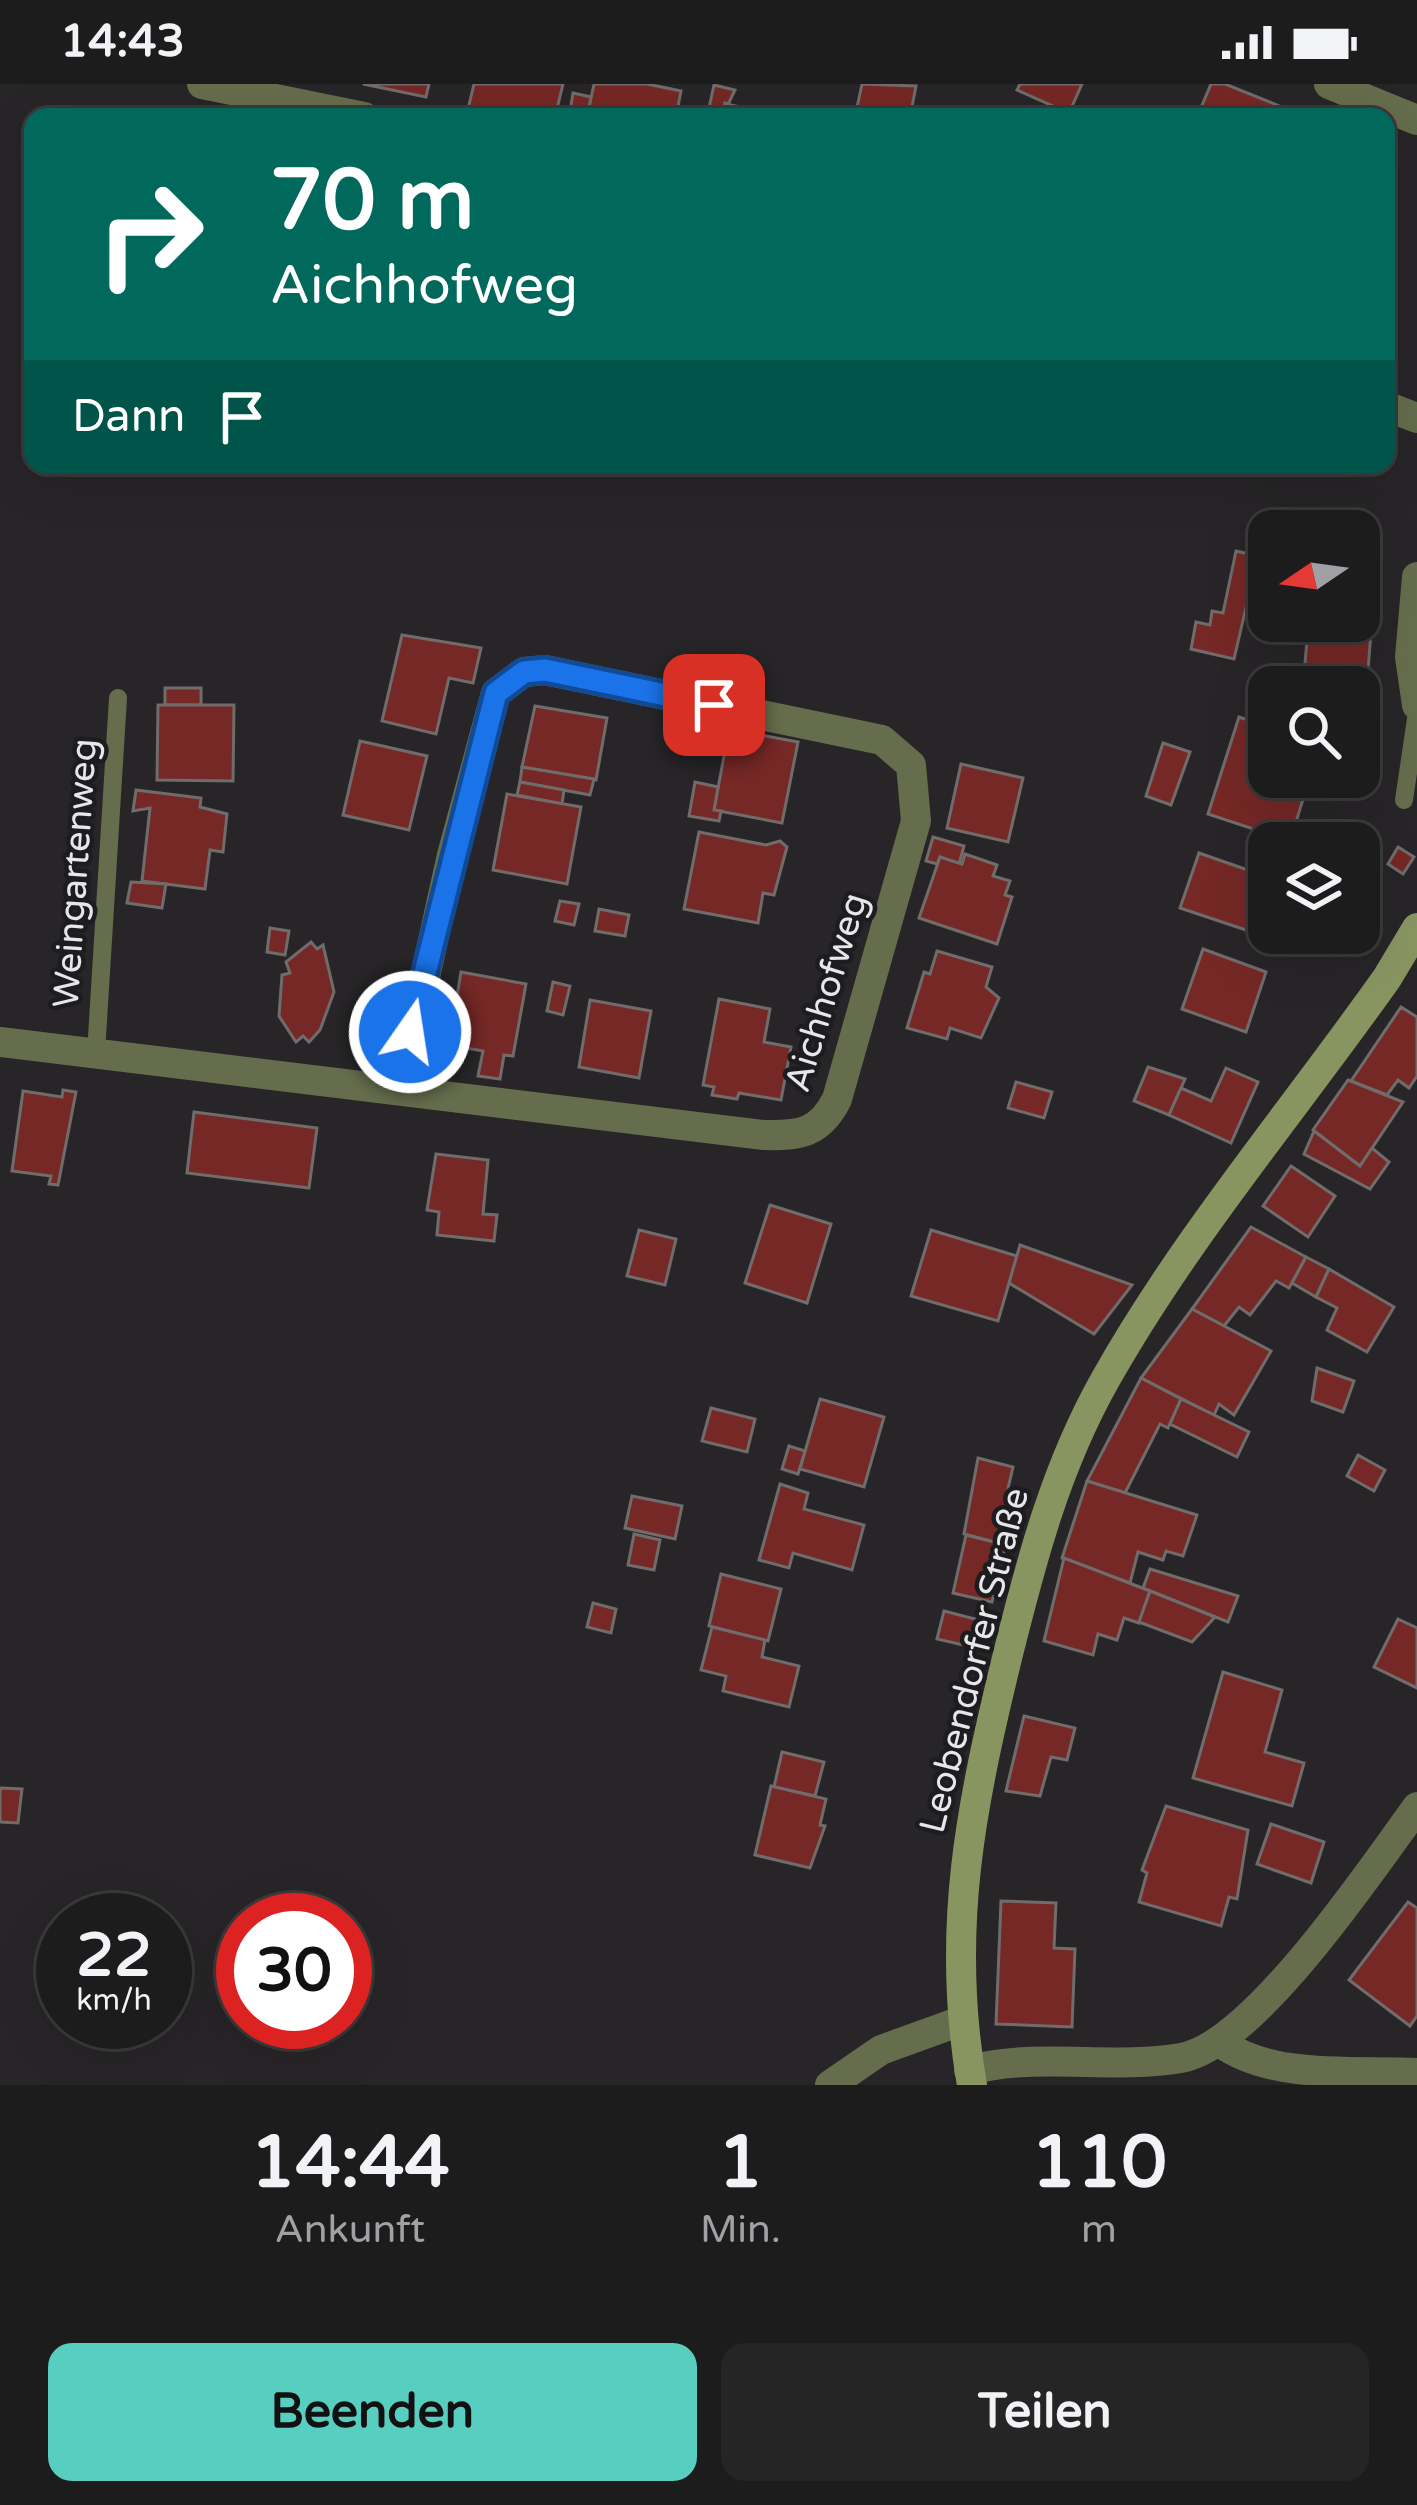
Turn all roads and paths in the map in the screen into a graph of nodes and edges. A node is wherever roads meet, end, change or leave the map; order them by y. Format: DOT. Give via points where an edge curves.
graph roads {
  1 [pos="202,84"];
  2 [pos="1329,84"];
  3 [pos="320,108"];
  4 [pos="1388,108"];
  5 [pos="1417,577"];
  6 [pos="118,698"];
  7 [pos="1417,708"];
  8 [pos="1404,800"];
  9 [pos="1417,928"];
  10 [pos="0,1042"];
  11 [pos="96,1053"];
  12 [pos="400,1090"];
  13 [pos="1417,1807"];
  14 [pos="961,2021"];
  15 [pos="1221,2043"];
  16 [pos="1417,2073"];
  17 [pos="971,2078"];
  18 [pos="830,2085"];
  1 -- 3 [label="street"];
  2 -- 4 [label="street"];
  5 -- 7 [label="street" via="1410,657"];
  6 -- 11 [label="lane, Weingartenweg"];
  7 -- 8 [label="lane"];
  9 -- 14 [label="main road, Leobendorfer Straße" via="1130,1338 1062,1465 974,1800 958,1933"];
  10 -- 11 [label="street, Aichhofweg"];
  11 -- 12 [label="street, Aichhofweg"];
  12 -- 12 [label="street, Aichhofweg" via="764,1135 816,1129 837,1099 916,821 911,765 882,740 545,670 507,680 496,693 452,855"];
  13 -- 15 [label="street" via="1256,2012"];
  14 -- 17 [label="main road, Leobendorfer Straße"];
  14 -- 18 [label="street" via="881,2050"];
  15 -- 16 [label="street" via="1268,2065"];
  15 -- 17 [label="street" via="1178,2059 1033,2062"];
}
